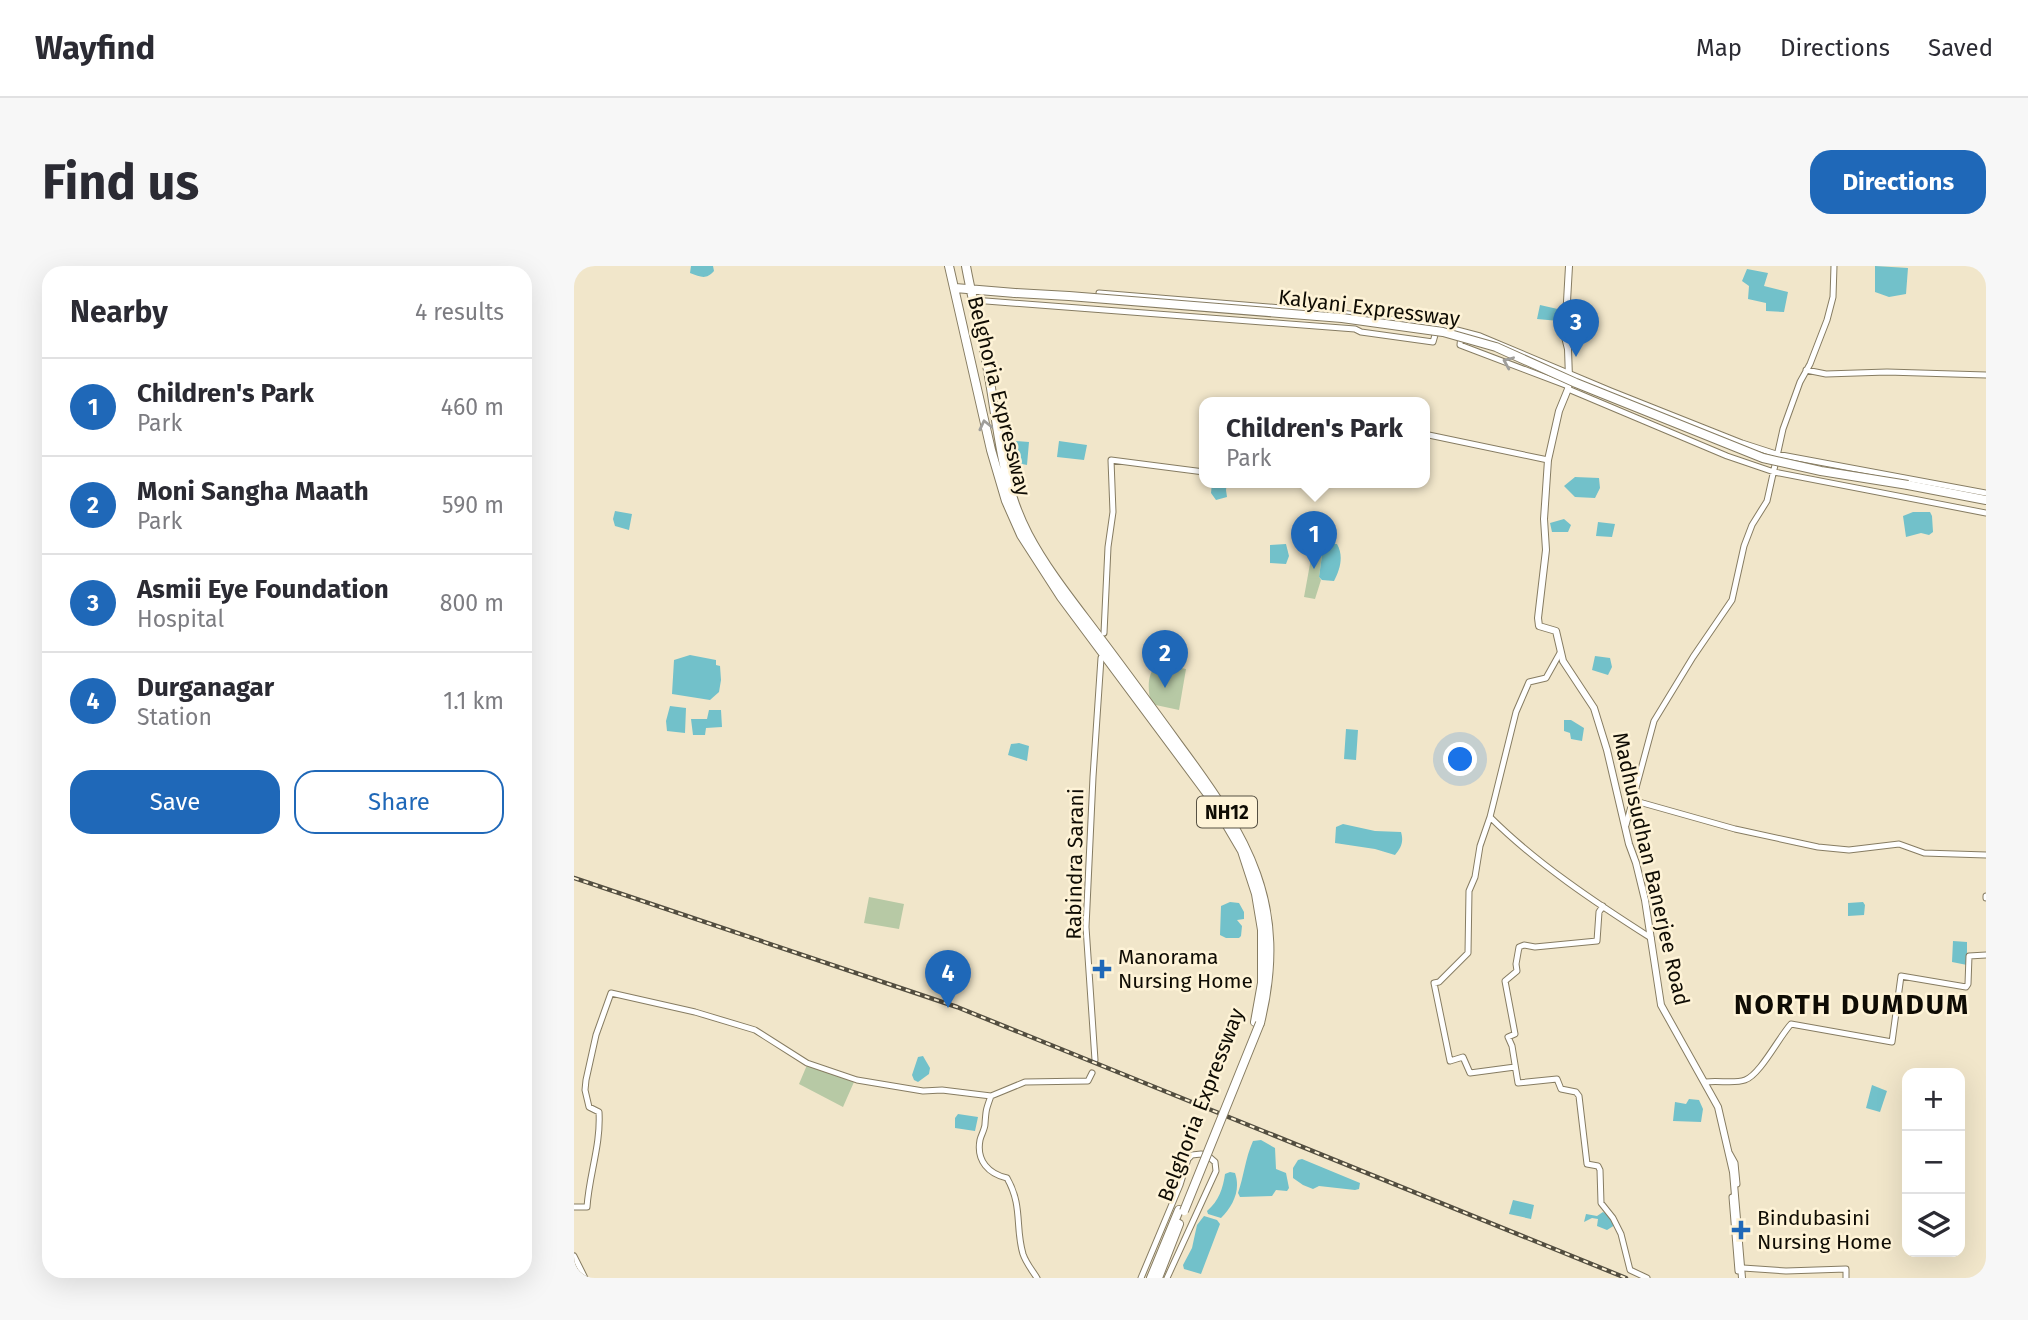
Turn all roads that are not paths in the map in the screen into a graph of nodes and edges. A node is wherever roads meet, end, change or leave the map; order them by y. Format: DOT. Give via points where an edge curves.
graph roads {
  1 [pos="950,266"];
  2 [pos="966,266"];
  3 [pos="1569,266"];
  4 [pos="1834,266"];
  5 [pos="955,288"];
  6 [pos="970,288"];
  7 [pos="1099,293"];
  8 [pos="972,300"];
  9 [pos="1437,325"];
  10 [pos="1462,331"];
  11 [pos="1807,370"];
  12 [pos="1986,374"];
  13 [pos="989,376"];
  14 [pos="975,380"];
  15 [pos="1568,383"];
  16 [pos="1430,436"];
  17 [pos="1777,458"];
  18 [pos="1548,460"];
  19 [pos="1199,471"];
  20 [pos="1774,472"];
  21 [pos="1986,493"];
  22 [pos="1986,500"];
  23 [pos="1986,513"];
  24 [pos="1104,633"];
  25 [pos="1560,653"];
  26 [pos="1101,658"];
  27 [pos="1632,800"];
  28 [pos="1490,817"];
  29 [pos="1626,825"];
  30 [pos="1986,855"];
  31 [pos="1602,906"];
  32 [pos="1651,938"];
  33 [pos="1986,956"];
  34 [pos="1257,1022"];
  35 [pos="1095,1060"];
  36 [pos="1515,1067"];
  37 [pos="1092,1073"];
  38 [pos="1706,1082"];
  39 [pos="991,1096"];
  40 [pos="1730,1156"];
  41 [pos="574,1207"];
  42 [pos="1182,1210"];
  43 [pos="574,1256"];
  44 [pos="1743,1268"];
  45 [pos="585,1278"];
  46 [pos="1037,1278"];
  47 [pos="1141,1278"];
  48 [pos="1151,1278"];
  49 [pos="1158,1278"];
  50 [pos="1167,1278"];
  51 [pos="1647,1278"];
  52 [pos="1742,1278"];
  53 [pos="1846,1278"];
  1 -- 5 [label="highway, Belghoria Expressway / NH12"];
  2 -- 6 [label="highway, Belghoria Expressway / NH12"];
  3 -- 15 [label="main road"];
  4 -- 11 [label="street" via="1833,297"];
  5 -- 6 [label="highway, Kalyani Expressway"];
  5 -- 14 [label="highway, Belghoria Expressway / NH12"];
  6 -- 8 [label="highway, Belghoria Expressway / NH12"];
  6 -- 17 [label="highway, Kalyani Expressway, bridge" via="1342,318 1443,332 1496,347 1724,444"];
  7 -- 9 [label="street, Kalyani Expressway"];
  8 -- 9 [label="street" via="1355,329 1433,342"];
  8 -- 13 [label="highway, Belghoria Expressway / NH12"];
  9 -- 10 [label="street, Kalyani Expressway"];
  10 -- 15 [label="street, Kalyani Expressway"];
  15 -- 10 [label="street, one-way" via="1460,345"];
  11 -- 12 [label="street"];
  11 -- 17 [label="street" via="1783,429"];
  13 -- 14 [label="highway"];
  13 -- 34 [label="highway, Belghoria Expressway / NH12" via="1007,483 1027,533 1209,785 1250,855 1263,893 1270,947 1268,982"];
  34 -- 14 [label="highway, Belghoria Expressway / NH12, one-way" via="1262,930 1242,850 1212,800 1030,551 1006,501"];
  15 -- 17 [label="street"];
  15 -- 18 [label="main road"];
  15 -- 20 [label="street" via="1727,456"];
  16 -- 18 [label="street"];
  17 -- 20 [label="street"];
  17 -- 21 [label="street"];
  17 -- 22 [label="highway, Kalyani Expressway, bridge"];
  18 -- 25 [label="main road, Madhusudhan Banerjee Road" via="1546,550 1538,618 1539,626 1556,631"];
  19 -- 24 [label="street" via="1111,460"];
  20 -- 23 [label="street"];
  20 -- 27 [label="street" via="1768,501 1744,546 1732,600 1654,721"];
  25 -- 28 [label="street" via="1546,678 1529,682"];
  25 -- 29 [label="main road, Madhusudhan Banerjee Road" via="1594,708"];
  26 -- 35 [label="street, Rabindra Sarani" via="1086,927"];
  27 -- 29 [label="street"];
  27 -- 30 [label="street" via="1735,830 1818,847 1849,850 1899,844 1927,854"];
  28 -- 31 [label="street"];
  28 -- 36 [label="street" via="1469,891 1468,953 1434,983 1450,1061 1462,1057 1470,1073"];
  29 -- 32 [label="main road, Madhusudhan Banerjee Road"];
  31 -- 32 [label="street"];
  31 -- 36 [label="street" via="1597,941 1519,947 1517,971 1505,981 1515,1034 1508,1037"];
  32 -- 38 [label="main road, Madhusudhan Banerjee Road" via="1663,1010"];
  33 -- 38 [label="street" via="1969,956 1966,987 1901,976 1892,1042 1791,1024 1749,1078"];
  34 -- 42 [label="highway, Belghoria Expressway / NH12, bridge"];
  36 -- 51 [label="street" via="1518,1083 1557,1079 1561,1089 1576,1092 1587,1164 1600,1170 1601,1203 1620,1233 1630,1270"];
  37 -- 39 [label="street" via="1088,1081 1033,1080"];
  38 -- 40 [label="main road, Madhusudhan Banerjee Road" via="1718,1107"];
  39 -- 41 [label="street" via="857,1080 807,1063 755,1030 611,993 585,1084 589,1107 599,1112 594,1172 587,1207"];
  39 -- 46 [label="street" via="983,1114 980,1152 985,1166 1012,1186 1023,1253"];
  40 -- 44 [label="street" via="1736,1170"];
  40 -- 52 [label="main road, Madhusudhan Banerjee Road"];
  42 -- 48 [label="highway, Belghoria Expressway / NH12"];
  42 -- 49 [label="highway, Belghoria Expressway / NH12"];
  43 -- 45 [label="street"];
  44 -- 52 [label="street"];
  44 -- 53 [label="street" via="1846,1269"];
  47 -- 50 [label="street" via="1188,1159 1204,1154 1215,1162 1216,1171"];
}
